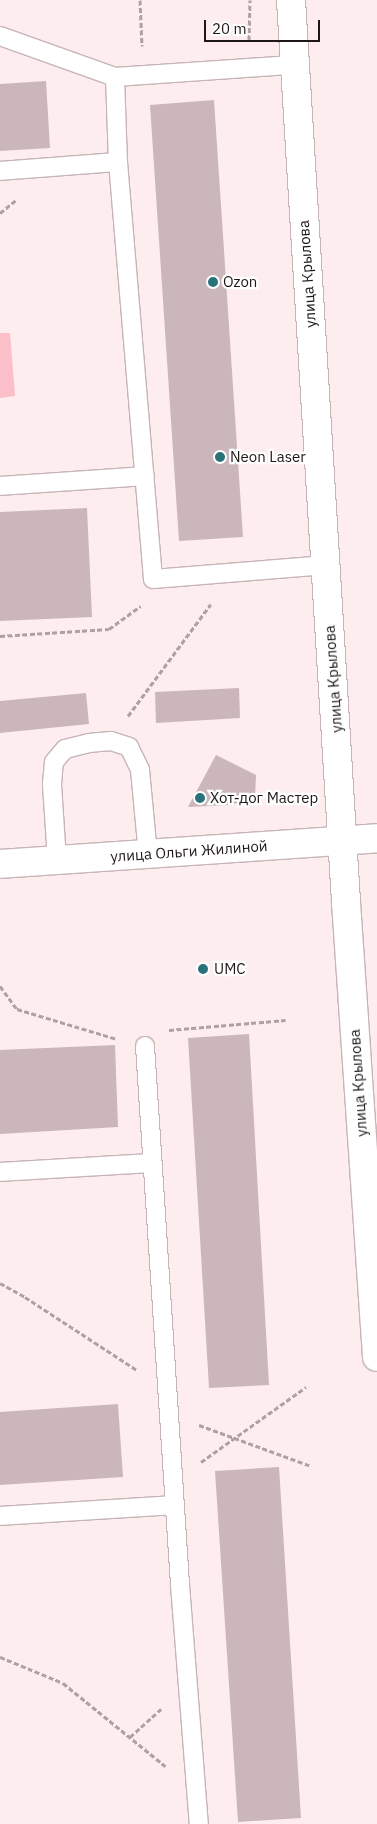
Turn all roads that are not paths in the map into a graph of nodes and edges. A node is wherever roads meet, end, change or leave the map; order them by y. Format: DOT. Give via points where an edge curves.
graph roads {
  1 [pos="291,0"];
  2 [pos="0,36"];
  3 [pos="293,65"];
  4 [pos="115,77"];
  5 [pos="118,162"];
  6 [pos="0,171"];
  7 [pos="145,476"];
  8 [pos="0,486"];
  9 [pos="326,565"];
  10 [pos="377,838"];
  11 [pos="342,841"];
  12 [pos="148,854"];
  13 [pos="57,860"];
  14 [pos="0,864"];
  15 [pos="145,1046"];
  16 [pos="151,1163"];
  17 [pos="0,1172"];
  18 [pos="373,1247"];
  19 [pos="377,1357"];
  20 [pos="175,1505"];
  21 [pos="0,1516"];
  22 [pos="199,1824"];
  1 -- 3 [label="street, улица Крылова"];
  2 -- 4 [label="lane"];
  3 -- 4 [label="lane"];
  3 -- 9 [label="street, улица Крылова"];
  4 -- 5 [label="lane"];
  5 -- 6 [label="lane"];
  5 -- 7 [label="lane"];
  7 -- 8 [label="lane"];
  7 -- 9 [label="lane" via="153,579"];
  9 -- 11 [label="street, улица Крылова"];
  10 -- 11 [label="street, улица Ольги Жилиной"];
  11 -- 12 [label="street, улица Ольги Жилиной"];
  11 -- 18 [label="street, улица Крылова"];
  12 -- 13 [label="street, улица Ольги Жилиной"];
  12 -- 13 [label="lane" via="140,770 129,747 89,742 64,749 54,762 52,784"];
  13 -- 14 [label="street, улица Ольги Жилиной"];
  15 -- 16 [label="lane"];
  16 -- 17 [label="lane"];
  16 -- 20 [label="lane"];
  18 -- 19 [label="street, улица Крылова"];
  20 -- 21 [label="lane"];
  20 -- 22 [label="lane"];
}
